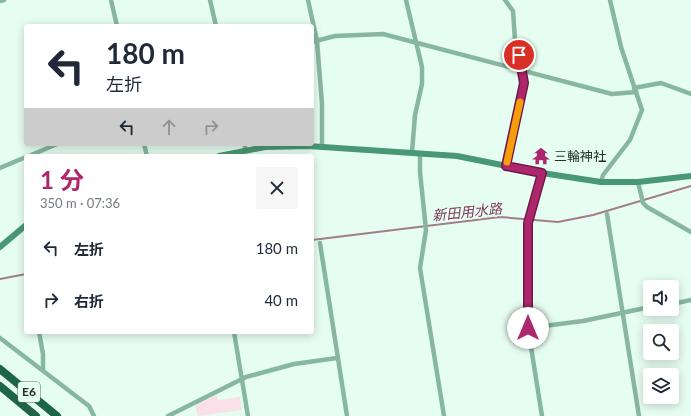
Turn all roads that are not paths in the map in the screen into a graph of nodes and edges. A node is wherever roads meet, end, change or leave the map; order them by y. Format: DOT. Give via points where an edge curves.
graph roads {
  1 [pos="4,0"];
  2 [pos="111,0"];
  3 [pos="210,0"];
  4 [pos="308,0"];
  5 [pos="406,0"];
  6 [pos="505,0"];
  7 [pos="610,0"];
  8 [pos="0,1"];
  9 [pos="116,24"];
  10 [pos="216,24"];
  11 [pos="312,24"];
  12 [pos="315,42"];
  13 [pos="416,43"];
  14 [pos="523,70"];
  15 [pos="635,90"];
  16 [pos="691,94"];
  17 [pos="52,146"];
  18 [pos="245,147"];
  19 [pos="322,147"];
  20 [pos="412,152"];
  21 [pos="420,153"];
  22 [pos="34,154"];
  23 [pos="225,154"];
  24 [pos="24,158"];
  25 [pos="506,166"];
  26 [pos="0,168"];
  27 [pos="542,173"];
  28 [pos="691,176"];
  29 [pos="602,182"];
  30 [pos="638,182"];
  31 [pos="607,214"];
  32 [pos="24,227"];
  33 [pos="691,232"];
  34 [pos="320,243"];
  35 [pos="0,247"];
  36 [pos="691,300"];
  37 [pos="679,303"];
  38 [pos="643,309"];
  39 [pos="622,312"];
  40 [pos="528,328"];
  41 [pos="39,334"];
  42 [pos="234,334"];
  43 [pos="0,338"];
  44 [pos="337,358"];
  45 [pos="0,369"];
  46 [pos="43,370"];
  47 [pos="242,379"];
  48 [pos="0,386"];
  49 [pos="36,416"];
  50 [pos="57,416"];
  51 [pos="94,416"];
  52 [pos="168,416"];
  53 [pos="248,416"];
  54 [pos="347,416"];
  55 [pos="444,416"];
  56 [pos="542,416"];
  57 [pos="640,416"];
  1 -- 8 [label="street"];
  2 -- 9 [label="street"];
  3 -- 10 [label="street"];
  4 -- 11 [label="street"];
  5 -- 13 [label="street"];
  6 -- 14 [label="street" via="513,12 515,40"];
  7 -- 15 [label="street"];
  12 -- 13 [label="street" via="335,36 383,34"];
  12 -- 19 [label="street" via="322,104"];
  13 -- 14 [label="street"];
  13 -- 20 [label="street" via="422,67 422,84 415,115"];
  14 -- 15 [label="street" via="612,94"];
  14 -- 25 [label="street" via="524,83"];
  15 -- 16 [label="street" via="661,83"];
  15 -- 29 [label="street" via="642,110 630,140 603,175"];
  17 -- 22 [label="street"];
  18 -- 19 [label="street"];
  18 -- 23 [label="street"];
  19 -- 20 [label="street"];
  20 -- 21 [label="street"];
  21 -- 25 [label="street" via="457,156"];
  21 -- 55 [label="street" via="426,230 420,268"];
  24 -- 26 [label="street"];
  25 -- 27 [label="street"];
  27 -- 29 [label="street"];
  27 -- 40 [label="street" via="528,223"];
  28 -- 30 [label="street"];
  29 -- 30 [label="street"];
  30 -- 33 [label="street" via="647,207"];
  31 -- 39 [label="street"];
  32 -- 35 [label="street"];
  34 -- 44 [label="street"];
  36 -- 37 [label="street"];
  38 -- 39 [label="street"];
  39 -- 40 [label="street" via="582,321"];
  39 -- 57 [label="street"];
  40 -- 56 [label="street"];
  41 -- 46 [label="street"];
  42 -- 47 [label="street"];
  43 -- 46 [label="street"];
  44 -- 47 [label="street" via="294,364"];
  44 -- 54 [label="street"];
  45 -- 50 [label="highway, E6"];
  46 -- 51 [label="street" via="89,406"];
  47 -- 52 [label="street"];
  47 -- 53 [label="street"];
  48 -- 49 [label="highway, E6"];
}
